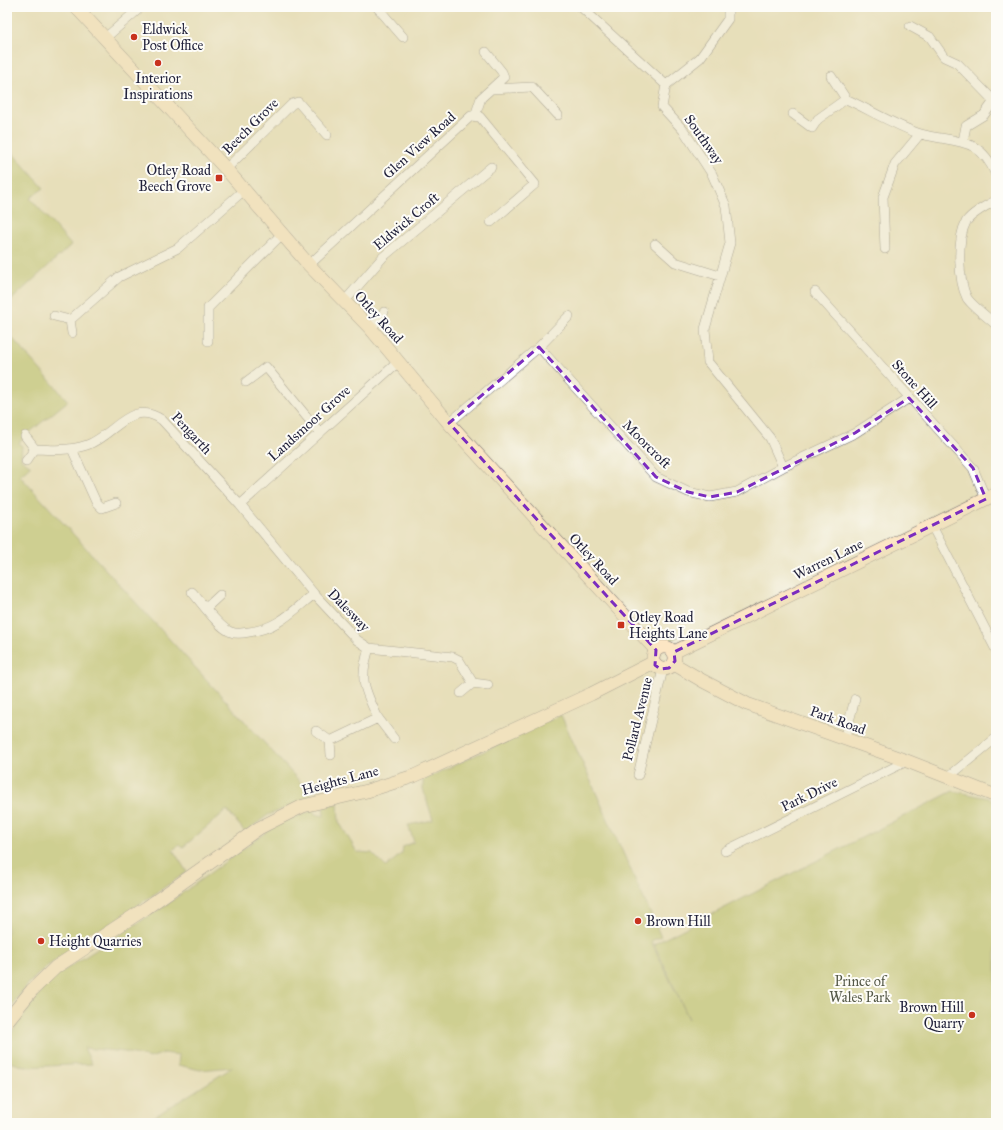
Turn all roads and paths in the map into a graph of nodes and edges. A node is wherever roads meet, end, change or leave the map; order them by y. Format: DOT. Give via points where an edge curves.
graph roads {
  1 [pos="76,7"];
  2 [pos="140,7"];
  3 [pos="376,7"];
  4 [pos="580,7"];
  5 [pos="728,7"];
  6 [pos="910,26"];
  7 [pos="404,37"];
  8 [pos="104,39"];
  9 [pos="486,52"];
  10 [pos="831,76"];
  11 [pos="666,85"];
  12 [pos="491,89"];
  13 [pos="846,99"];
  14 [pos="793,114"];
  15 [pos="558,115"];
  16 [pos="475,116"];
  17 [pos="920,134"];
  18 [pos="327,135"];
  19 [pos="964,141"];
  20 [pos="491,167"];
  21 [pos="226,169"];
  22 [pos="996,175"];
  23 [pos="244,190"];
  24 [pos="996,201"];
  25 [pos="492,222"];
  26 [pos="282,234"];
  27 [pos="655,244"];
  28 [pos="885,249"];
  29 [pos="309,265"];
  30 [pos="720,276"];
  31 [pos="815,292"];
  32 [pos="344,302"];
  33 [pos="384,312"];
  34 [pos="54,316"];
  35 [pos="569,316"];
  36 [pos="70,320"];
  37 [pos="996,325"];
  38 [pos="371,329"];
  39 [pos="72,333"];
  40 [pos="208,341"];
  41 [pos="539,347"];
  42 [pos="398,362"];
  43 [pos="246,382"];
  44 [pos="909,398"];
  45 [pos="448,423"];
  46 [pos="320,432"];
  47 [pos="25,436"];
  48 [pos="35,449"];
  49 [pos="72,449"];
  50 [pos="26,461"];
  51 [pos="783,467"];
  52 [pos="991,496"];
  53 [pos="116,503"];
  54 [pos="240,505"];
  55 [pos="932,526"];
  56 [pos="192,592"];
  57 [pos="314,594"];
  58 [pos="220,595"];
  59 [pos="206,608"];
  60 [pos="369,648"];
  61 [pos="996,650"];
  62 [pos="664,660"];
  63 [pos="473,683"];
  64 [pos="488,685"];
  65 [pos="461,693"];
  66 [pos="855,699"];
  67 [pos="378,718"];
  68 [pos="316,731"];
  69 [pos="394,738"];
  70 [pos="996,738"];
  71 [pos="844,740"];
  72 [pos="330,741"];
  73 [pos="330,755"];
  74 [pos="907,761"];
  75 [pos="638,775"];
  76 [pos="947,778"];
  77 [pos="996,796"];
  78 [pos="724,851"];
  79 [pos="7,1021"];
  1 -- 8 [label="street, Otley Road"];
  2 -- 8 [label="street"];
  3 -- 7 [label="street"];
  4 -- 11 [label="street"];
  5 -- 11 [label="street" via="728,19 700,58"];
  6 -- 19 [label="street" via="930,37 944,56 957,63 994,101 984,115 966,126"];
  8 -- 21 [label="street, Otley Road"];
  9 -- 12 [label="street" via="504,77"];
  10 -- 13 [label="street"];
  11 -- 30 [label="street, Southway" via="662,107 684,131 712,174 726,206 730,243"];
  12 -- 15 [label="street" via="532,87"];
  12 -- 16 [label="street" via="481,98"];
  13 -- 14 [label="street" via="818,119 812,128"];
  13 -- 17 [label="street"];
  16 -- 25 [label="street, Glen View Road" via="480,117 535,184"];
  16 -- 29 [label="street, Glen View Road" via="471,116"];
  17 -- 19 [label="street"];
  17 -- 28 [label="street" via="895,164 883,196"];
  18 -- 21 [label="street, Beech Grove" via="298,102 292,104"];
  19 -- 22 [label="street" via="981,151"];
  20 -- 32 [label="street, Eldwick Croft" via="382,257"];
  21 -- 23 [label="street, Otley Road"];
  23 -- 26 [label="street, Otley Road"];
  23 -- 36 [label="street" via="178,248 119,277"];
  24 -- 37 [label="street" via="966,221 961,239 960,272 967,298"];
  26 -- 29 [label="street, Otley Road"];
  26 -- 40 [label="street" via="208,308"];
  27 -- 30 [label="street" via="675,262"];
  29 -- 32 [label="street, Otley Road"];
  30 -- 51 [label="street, Southway" via="705,329 708,362 770,438"];
  31 -- 44 [label="street, Stone Hill"];
  32 -- 38 [label="street, Otley Road"];
  33 -- 38 [label="street"];
  34 -- 36 [label="street"];
  35 -- 41 [label="street"];
  36 -- 39 [label="street"];
  38 -- 42 [label="street, Otley Road"];
  41 -- 45 [label="street"];
  41 -- 51 [label="street, Moorcroft" via="656,477 688,492 710,497 737,492"];
  42 -- 45 [label="street, Otley Road"];
  42 -- 46 [label="street, Landsmoor Grove"];
  43 -- 46 [label="street" via="266,367"];
  44 -- 51 [label="street, Moorcroft" via="855,433"];
  44 -- 52 [label="street, Stone Hill" via="973,468"];
  45 -- 62 [label="street, Otley Road"];
  46 -- 54 [label="street, Landsmoor Grove"];
  47 -- 48 [label="street"];
  48 -- 49 [label="street, Pengarth"];
  48 -- 50 [label="street"];
  49 -- 53 [label="street" via="96,502 102,508"];
  49 -- 54 [label="street, Pengarth" via="100,439 132,415 143,412 153,414 162,420"];
  52 -- 55 [label="street, Warren Lane"];
  54 -- 57 [label="street, Dalesway"];
  55 -- 61 [label="street"];
  55 -- 62 [label="street, Warren Lane"];
  56 -- 59 [label="street"];
  57 -- 59 [label="street" via="275,626 264,631 230,632"];
  57 -- 60 [label="street, Dalesway" via="357,640"];
  58 -- 59 [label="street"];
  60 -- 63 [label="street, Dalesway" via="453,657 459,660"];
  60 -- 67 [label="street" via="363,674 364,688"];
  62 -- 71 [label="street, Park Road" via="747,704"];
  62 -- 75 [label="street, Pollard Avenue"];
  62 -- 79 [label="street, Heights Lane" via="414,776 367,791 303,806 259,828 146,908 56,967 32,990"];
  63 -- 64 [label="street"];
  63 -- 65 [label="street"];
  66 -- 71 [label="street"];
  67 -- 69 [label="street"];
  67 -- 72 [label="street"];
  68 -- 72 [label="street"];
  70 -- 76 [label="street"];
  71 -- 74 [label="street, Park Road"];
  72 -- 73 [label="street"];
  74 -- 76 [label="street, Park Road"];
  74 -- 78 [label="street, Park Drive"];
  76 -- 77 [label="street, Park Road"];
}
